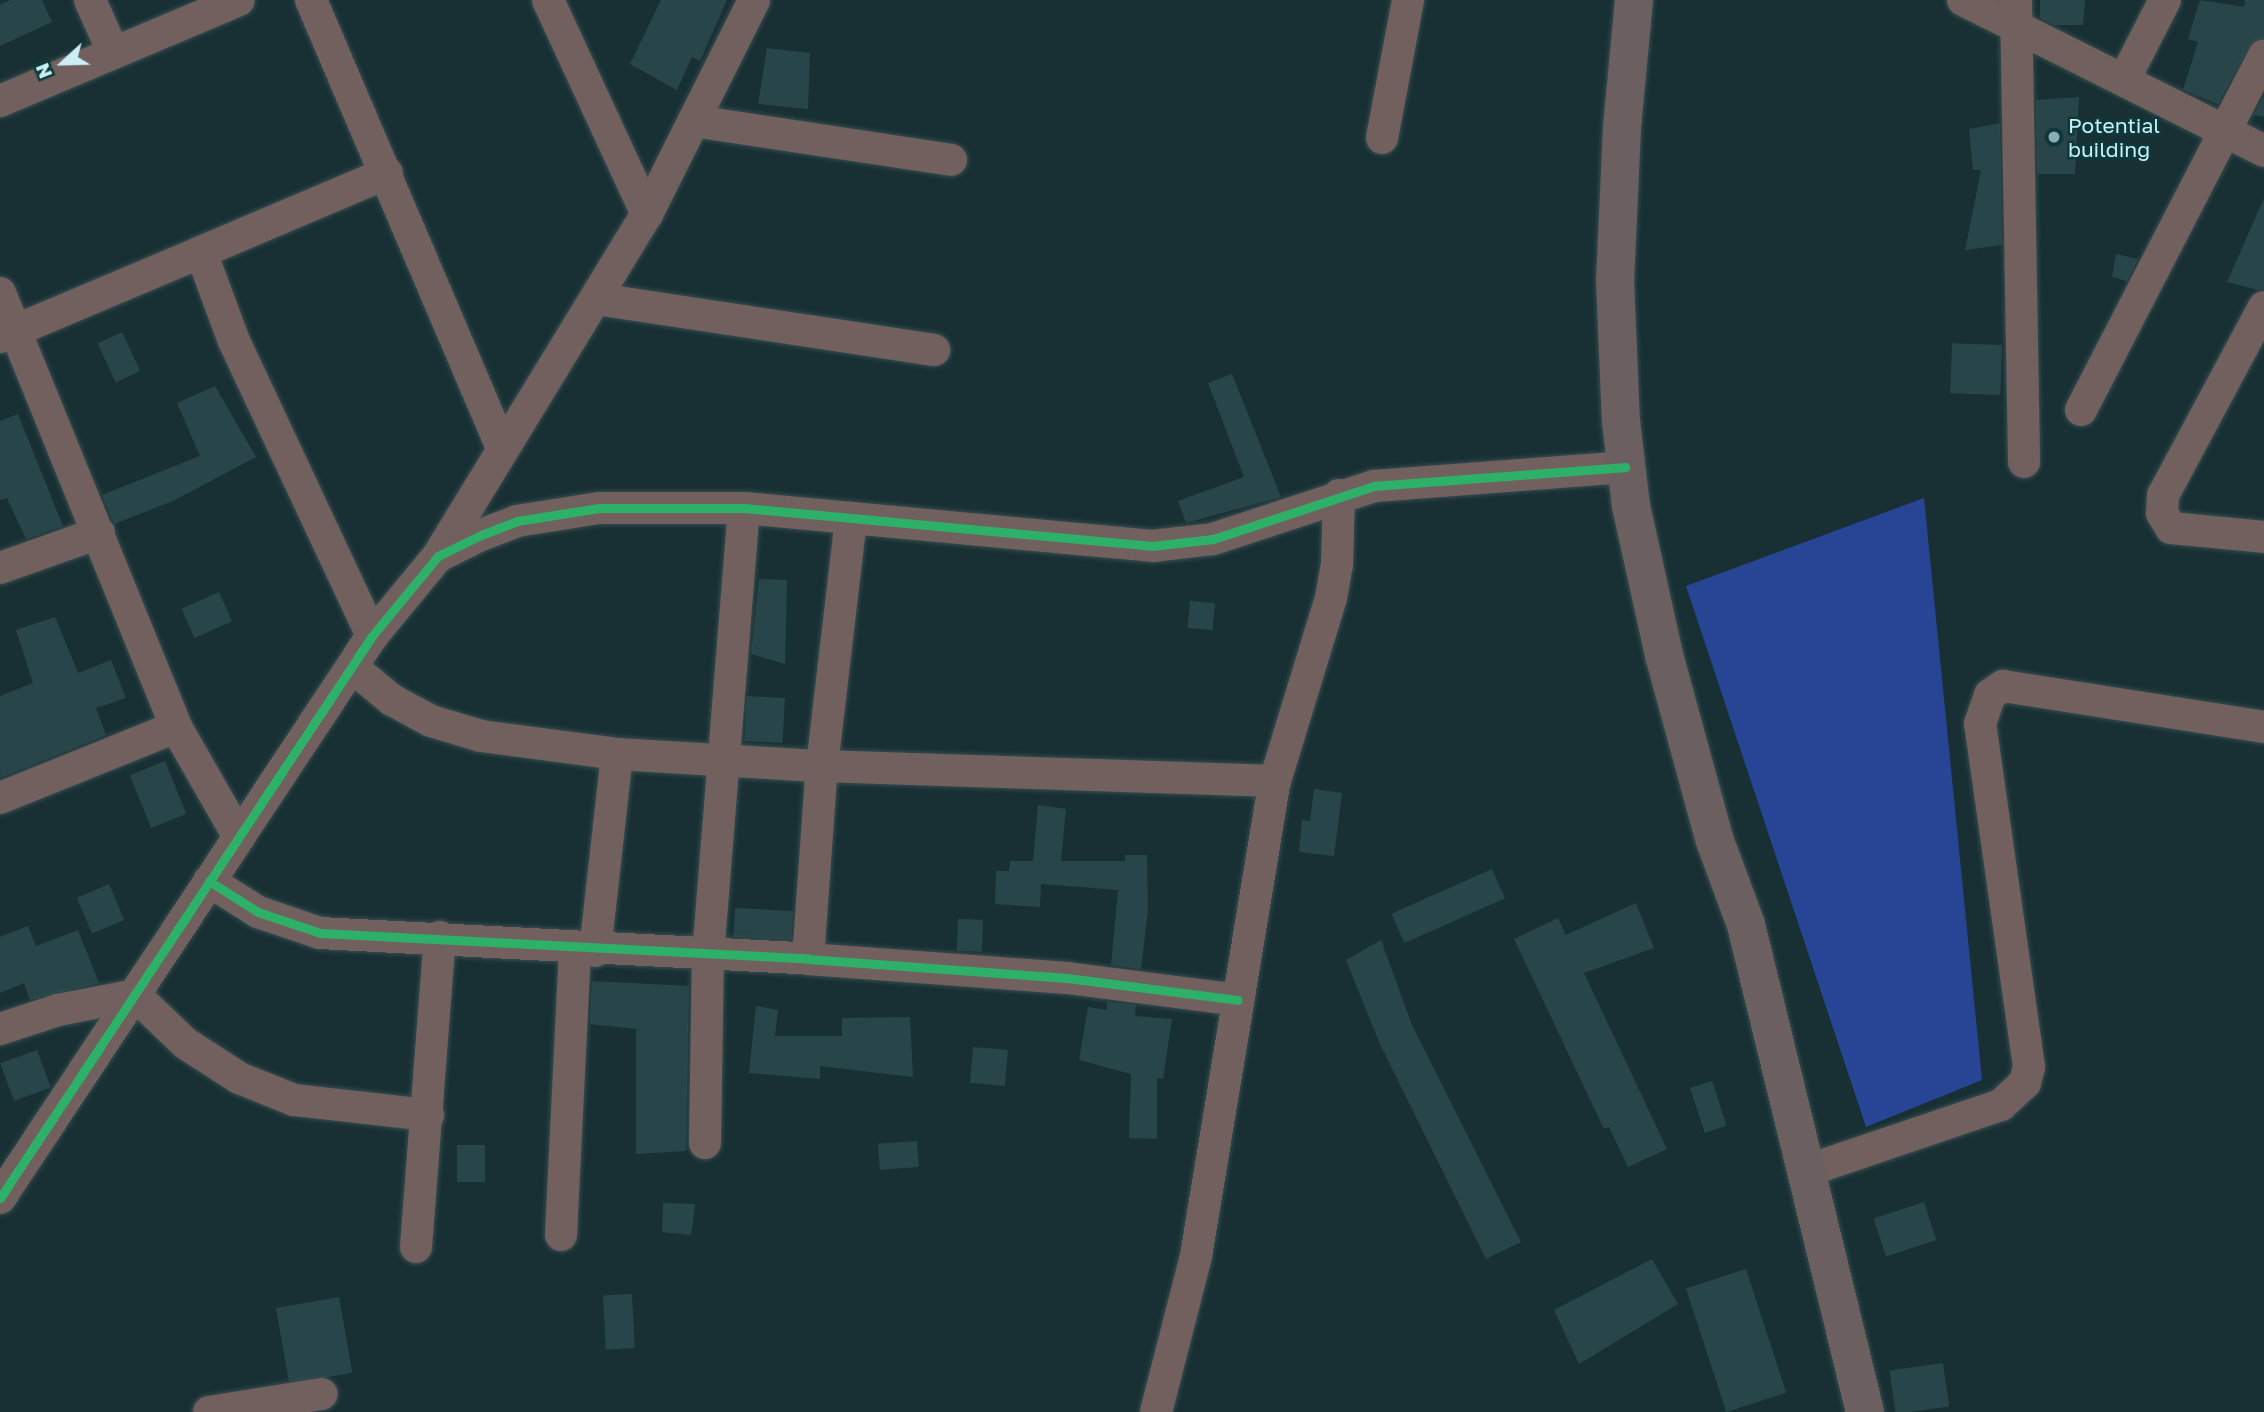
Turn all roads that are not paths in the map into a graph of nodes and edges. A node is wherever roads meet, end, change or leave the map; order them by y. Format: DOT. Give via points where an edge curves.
graph roads {
  1 [pos="90,0"];
  2 [pos="239,0"];
  3 [pos="311,0"];
  4 [pos="548,0"];
  5 [pos="754,0"];
  6 [pos="1408,0"];
  7 [pos="1634,0"];
  8 [pos="1963,0"];
  9 [pos="2165,0"];
  10 [pos="2015,13"];
  11 [pos="113,52"];
  12 [pos="2264,56"];
  13 [pos="2124,80"];
  14 [pos="0,101"];
  15 [pos="694,121"];
  16 [pos="2223,131"];
  17 [pos="1382,138"];
  18 [pos="2264,151"];
  19 [pos="951,160"];
  20 [pos="387,173"];
  21 [pos="648,214"];
  22 [pos="201,252"];
  23 [pos="0,293"];
  24 [pos="597,299"];
  25 [pos="2264,307"];
  26 [pos="8,334"];
  27 [pos="934,350"];
  28 [pos="2081,410"];
  29 [pos="502,448"];
  30 [pos="2024,462"];
  31 [pos="1625,467"];
  32 [pos="1339,495"];
  33 [pos="744,508"];
  34 [pos="850,518"];
  35 [pos="99,533"];
  36 [pos="2264,537"];
  37 [pos="438,556"];
  38 [pos="0,568"];
  39 [pos="372,636"];
  40 [pos="352,667"];
  41 [pos="176,727"];
  42 [pos="2264,727"];
  43 [pos="617,754"];
  44 [pos="721,761"];
  45 [pos="822,766"];
  46 [pos="1275,781"];
  47 [pos="0,798"];
  48 [pos="239,837"];
  49 [pos="209,881"];
  50 [pos="440,937"];
  51 [pos="585,949"];
  52 [pos="708,956"];
  53 [pos="808,959"];
  54 [pos="135,995"];
  55 [pos="1238,1000"];
  56 [pos="0,1029"];
  57 [pos="428,1115"];
  58 [pos="705,1143"];
  59 [pos="1806,1171"];
  60 [pos="0,1198"];
  61 [pos="561,1235"];
  62 [pos="416,1247"];
  63 [pos="321,1394"];
  64 [pos="209,1412"];
  65 [pos="1156,1412"];
  66 [pos="1865,1412"];
  1 -- 11 [label="street"];
  2 -- 11 [label="street"];
  3 -- 20 [label="street"];
  4 -- 21 [label="street"];
  5 -- 15 [label="street"];
  6 -- 17 [label="street"];
  7 -- 31 [label="main road" via="1615,280"];
  8 -- 10 [label="street"];
  9 -- 13 [label="street"];
  10 -- 13 [label="street"];
  10 -- 30 [label="street"];
  11 -- 14 [label="street"];
  12 -- 16 [label="street"];
  13 -- 16 [label="street"];
  15 -- 19 [label="street"];
  15 -- 21 [label="street"];
  16 -- 18 [label="street"];
  16 -- 28 [label="street"];
  20 -- 22 [label="street"];
  20 -- 29 [label="street"];
  21 -- 24 [label="street"];
  22 -- 26 [label="street"];
  22 -- 39 [label="street" via="234,341"];
  23 -- 26 [label="street"];
  24 -- 27 [label="street"];
  24 -- 29 [label="street"];
  25 -- 36 [label="street" via="2163,495 2162,513 2171,528"];
  26 -- 35 [label="street"];
  29 -- 37 [label="street"];
  31 -- 32 [label="street" via="1422,481"];
  31 -- 59 [label="main road" via="1664,656 1715,841 1746,925"];
  32 -- 34 [label="street" via="1280,520 1213,539 1152,546"];
  32 -- 46 [label="street" via="1331,598"];
  33 -- 34 [label="street"];
  33 -- 37 [label="street" via="599,508 554,513 517,521"];
  33 -- 44 [label="street"];
  34 -- 45 [label="street"];
  35 -- 38 [label="street"];
  35 -- 41 [label="street"];
  37 -- 39 [label="street"];
  39 -- 40 [label="street"];
  40 -- 43 [label="street" via="392,700 431,721 481,736"];
  40 -- 48 [label="street"];
  41 -- 47 [label="street"];
  41 -- 48 [label="street"];
  42 -- 59 [label="street" via="2003,686 1990,695 1980,723 2029,1067 2025,1083 2001,1105"];
  43 -- 44 [label="street"];
  43 -- 51 [label="street"];
  44 -- 45 [label="street"];
  44 -- 52 [label="street"];
  45 -- 46 [label="street"];
  45 -- 53 [label="street"];
  46 -- 55 [label="street"];
  48 -- 49 [label="street"];
  49 -- 50 [label="street" via="258,912 320,933"];
  49 -- 54 [label="street"];
  50 -- 51 [label="street"];
  50 -- 57 [label="street"];
  51 -- 52 [label="street"];
  51 -- 61 [label="street"];
  52 -- 53 [label="street"];
  52 -- 58 [label="street"];
  53 -- 55 [label="street" via="1067,978"];
  54 -- 56 [label="street" via="58,1010"];
  54 -- 57 [label="street" via="185,1043 239,1078 294,1100"];
  54 -- 60 [label="street"];
  55 -- 65 [label="street" via="1196,1256"];
  57 -- 62 [label="street"];
  59 -- 66 [label="main road"];
  63 -- 64 [label="street"];
}
